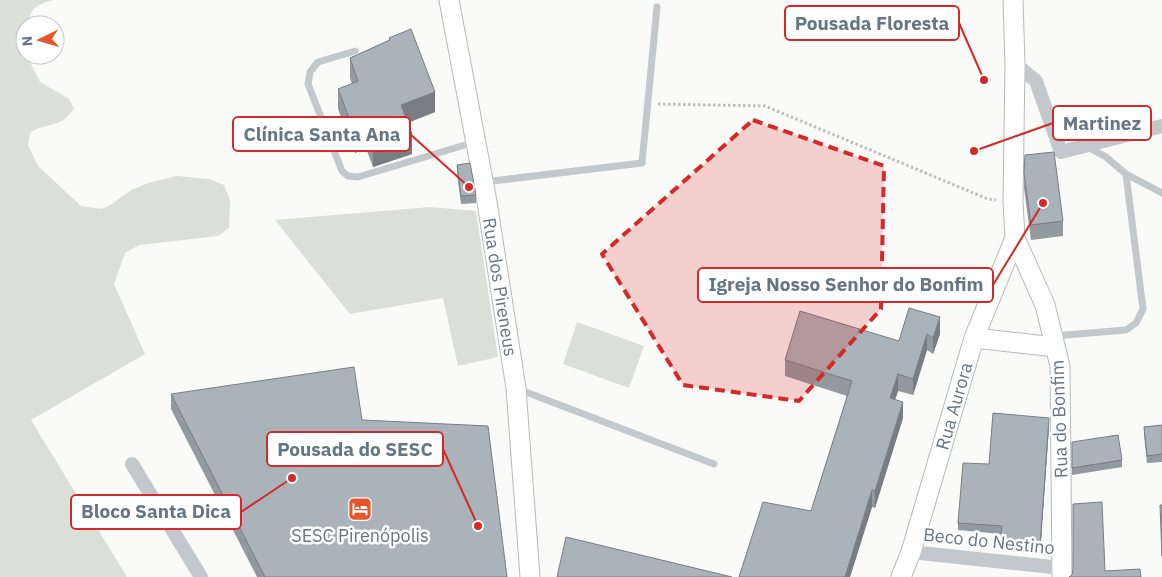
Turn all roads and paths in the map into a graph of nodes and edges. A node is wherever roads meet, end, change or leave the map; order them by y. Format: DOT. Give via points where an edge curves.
graph roads {
  1 [pos="449,0"];
  2 [pos="1013,0"];
  3 [pos="657,6"];
  4 [pos="356,51"];
  5 [pos="1015,64"];
  6 [pos="648,103"];
  7 [pos="1162,126"];
  8 [pos="476,142"];
  9 [pos="1085,146"];
  10 [pos="1126,174"];
  11 [pos="484,182"];
  12 [pos="1162,193"];
  13 [pos="1013,202"];
  14 [pos="1016,238"];
  15 [pos="974,338"];
  16 [pos="1054,341"];
  17 [pos="516,388"];
  18 [pos="132,464"];
  19 [pos="714,464"];
  20 [pos="911,552"];
  21 [pos="1062,572"];
  22 [pos="201,577"];
  23 [pos="530,577"];
  24 [pos="901,577"];
  1 -- 8 [label="main road, Rua dos Pireneus"];
  2 -- 5 [label="main road"];
  3 -- 6 [label="lane"];
  4 -- 8 [label="lane" via="318,62 310,72 308,84 342,171 348,176 358,177"];
  5 -- 9 [label="street" via="1036,81 1061,152"];
  5 -- 13 [label="main road"];
  6 -- 11 [label="lane" via="642,163"];
  6 -- 13 [label="path" via="765,106 988,198"];
  7 -- 9 [label="street"];
  8 -- 11 [label="main road, Rua dos Pireneus"];
  9 -- 10 [label="lane" via="1106,157"];
  10 -- 12 [label="lane"];
  10 -- 16 [label="lane" via="1143,309 1136,324 1126,330"];
  11 -- 17 [label="main road, Rua dos Pireneus"];
  13 -- 14 [label="main road"];
  14 -- 15 [label="main road, Rua Aurora"];
  14 -- 16 [label="main road, Rua do Bonfim" via="1045,304"];
  15 -- 16 [label="main road"];
  15 -- 20 [label="main road, Rua Aurora"];
  16 -- 21 [label="main road, Rua do Bonfim" via="1060,366"];
  17 -- 19 [label="lane"];
  17 -- 23 [label="main road, Rua dos Pireneus"];
  18 -- 22 [label="street"];
  20 -- 21 [label="street, Beco do Nestino"];
  20 -- 24 [label="main road, Rua Aurora"];
}
